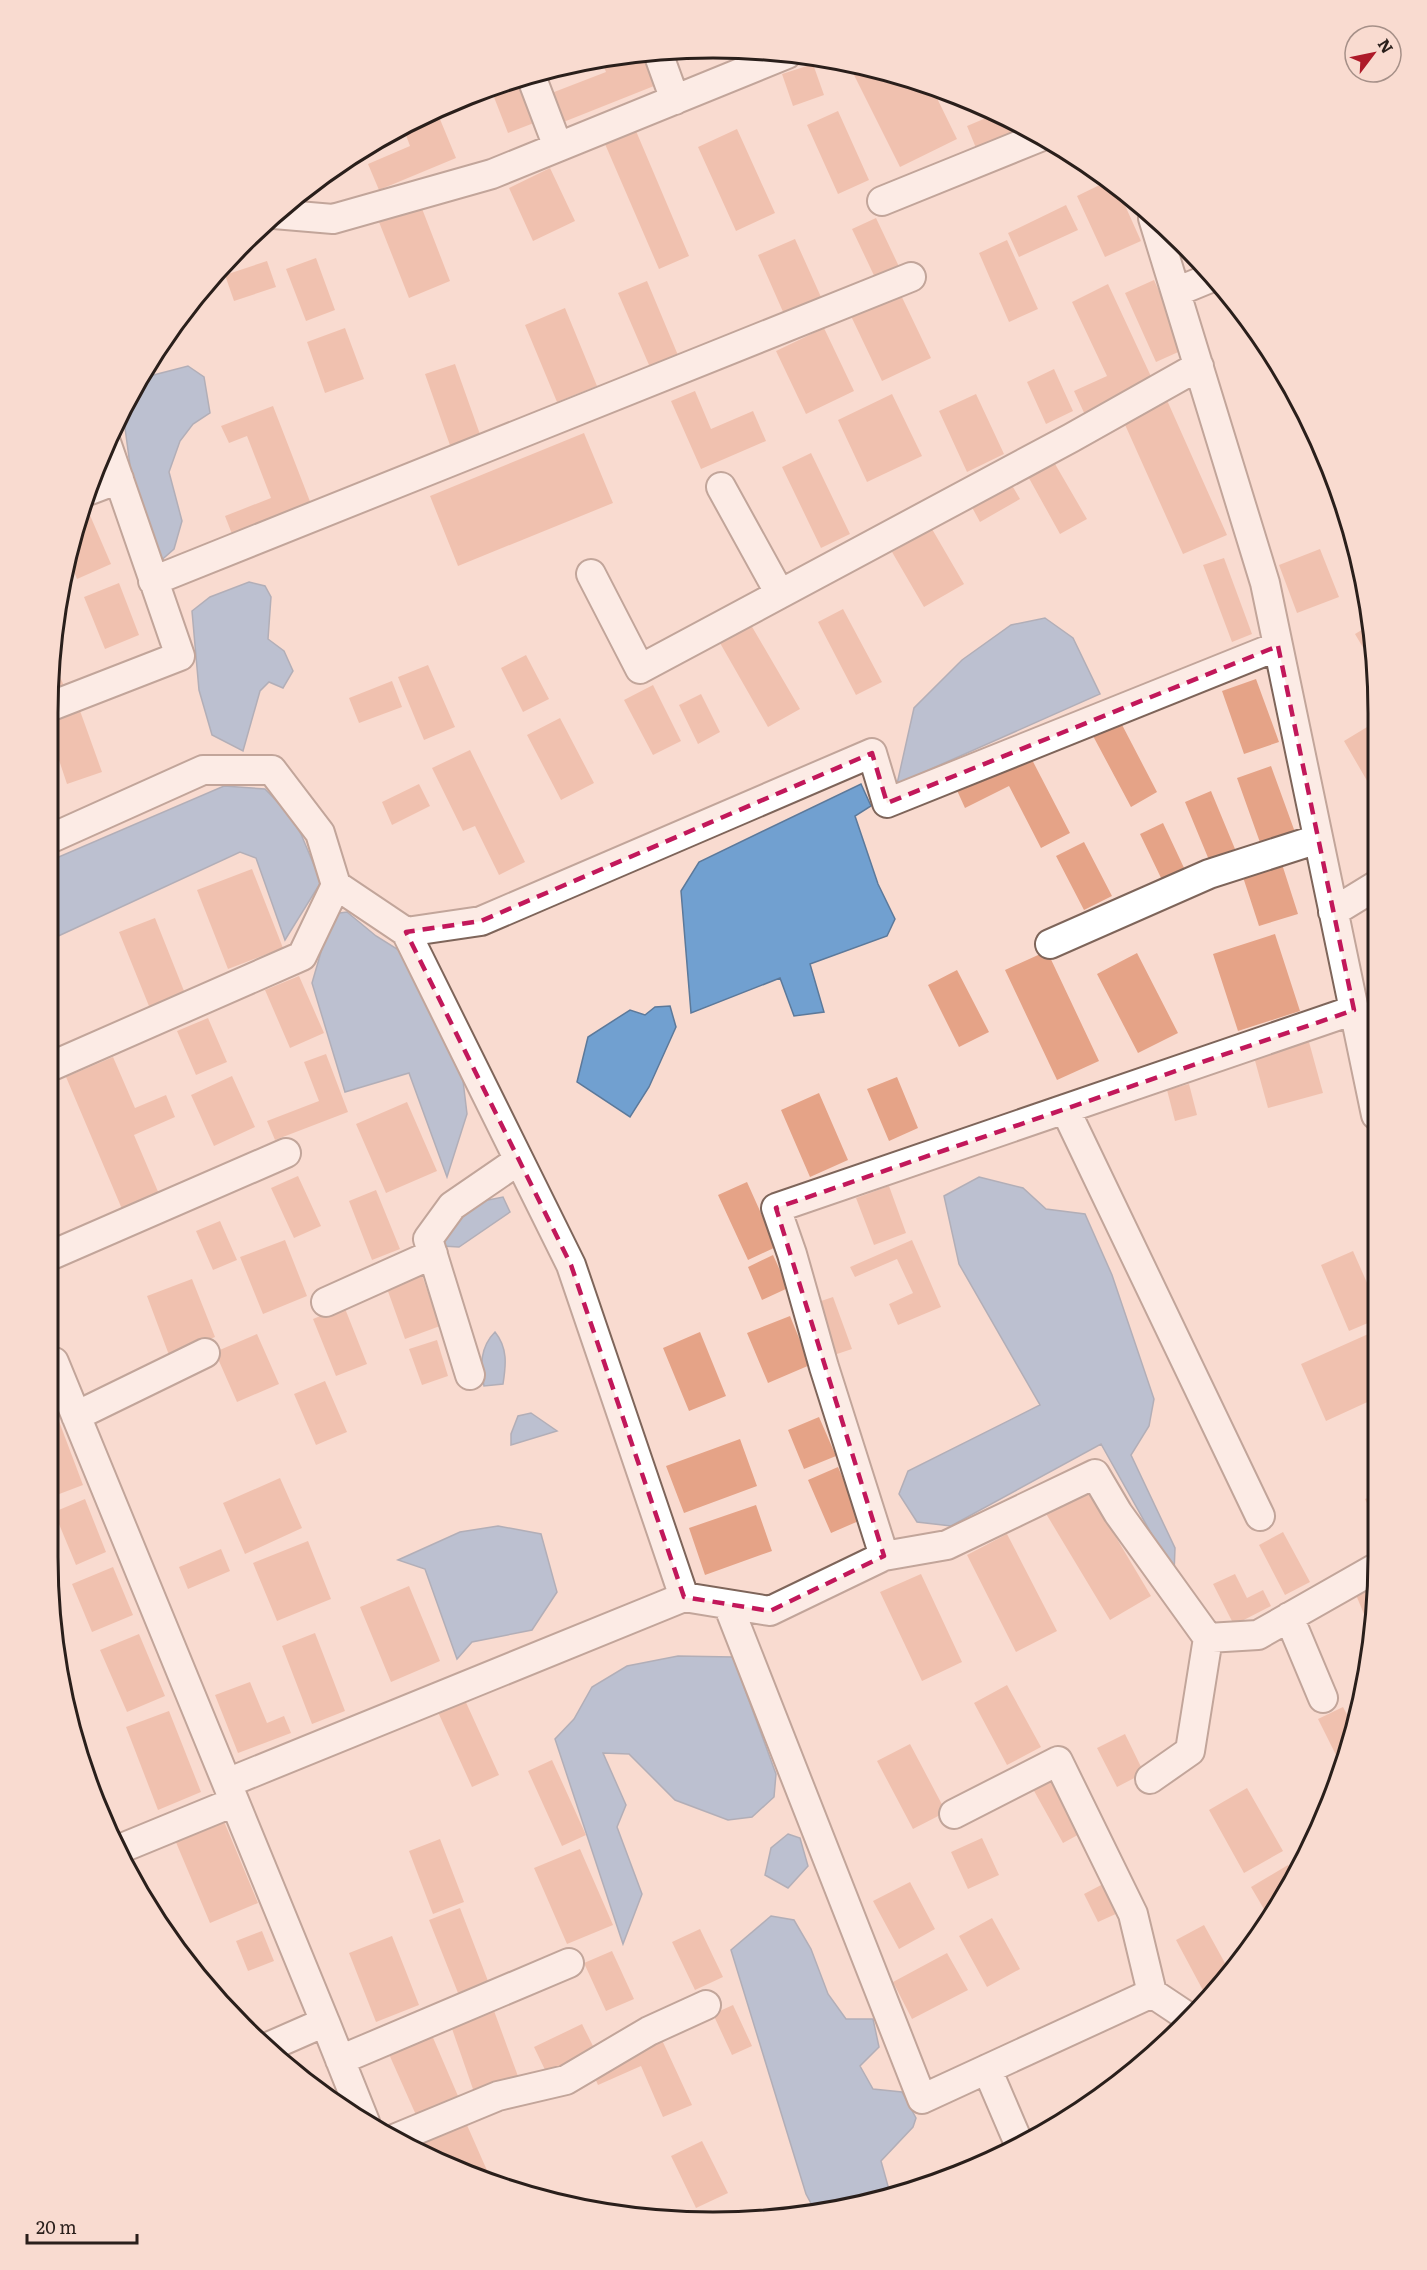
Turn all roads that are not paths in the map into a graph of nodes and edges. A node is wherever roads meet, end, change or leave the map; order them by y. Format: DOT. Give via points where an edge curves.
graph roads {
  1 [pos="661,61"];
  2 [pos="769,61"];
  3 [pos="534,84"];
  4 [pos="675,100"];
  5 [pos="1031,141"];
  6 [pos="558,147"];
  7 [pos="882,201"];
  8 [pos="289,215"];
  9 [pos="1157,232"];
  10 [pos="911,277"];
  11 [pos="1204,280"];
  12 [pos="1176,292"];
  13 [pos="1199,366"];
  14 [pos="111,456"];
  15 [pos="119,479"];
  16 [pos="99,487"];
  17 [pos="721,487"];
  18 [pos="591,574"];
  19 [pos="153,581"];
  20 [pos="780,594"];
  21 [pos="1278,646"];
  22 [pos="58,703"];
  23 [pos="58,835"];
  24 [pos="1318,839"];
  25 [pos="336,885"];
  26 [pos="1368,891"];
  27 [pos="1333,912"];
  28 [pos="406,932"];
  29 [pos="1050,944"];
  30 [pos="1354,1010"];
  31 [pos="58,1063"];
  32 [pos="1368,1077"];
  33 [pos="1065,1109"];
  34 [pos="286,1153"];
  35 [pos="519,1160"];
  36 [pos="58,1252"];
  37 [pos="433,1254"];
  38 [pos="326,1302"];
  39 [pos="206,1353"];
  40 [pos="470,1375"];
  41 [pos="58,1377"];
  42 [pos="76,1416"];
  43 [pos="1260,1516"];
  44 [pos="884,1556"];
  45 [pos="1368,1573"];
  46 [pos="684,1598"];
  47 [pos="728,1605"];
  48 [pos="1289,1617"];
  49 [pos="1208,1638"];
  50 [pos="1323,1698"];
  51 [pos="1150,1779"];
  52 [pos="230,1792"];
  53 [pos="954,1814"];
  54 [pos="126,1846"];
  55 [pos="568,1964"];
  56 [pos="1152,1993"];
  57 [pos="706,2005"];
  58 [pos="1183,2014"];
  59 [pos="325,2022"];
  60 [pos="276,2044"];
  61 [pos="340,2060"];
  62 [pos="987,2068"];
  63 [pos="359,2107"];
  64 [pos="405,2134"];
  65 [pos="1016,2137"];
  1 -- 4 [label="street"];
  2 -- 4 [label="street"];
  3 -- 6 [label="street"];
  4 -- 6 [label="street"];
  5 -- 7 [label="street"];
  6 -- 8 [label="street" via="492,174 333,219"];
  9 -- 12 [label="street"];
  10 -- 19 [label="street"];
  11 -- 12 [label="street"];
  12 -- 13 [label="street"];
  13 -- 20 [label="street"];
  13 -- 21 [label="street" via="1265,583"];
  14 -- 15 [label="street"];
  15 -- 16 [label="street"];
  15 -- 19 [label="street"];
  17 -- 20 [label="street"];
  18 -- 20 [label="street" via="640,669"];
  19 -- 22 [label="street" via="180,656"];
  21 -- 24 [label="street"];
  21 -- 28 [label="street" via="887,802 872,753 481,921"];
  23 -- 25 [label="street" via="203,770 272,770 321,833"];
  24 -- 27 [label="street"];
  24 -- 29 [label="street" via="1209,874"];
  25 -- 28 [label="street"];
  25 -- 31 [label="street" via="302,956"];
  26 -- 27 [label="street"];
  27 -- 30 [label="street"];
  28 -- 35 [label="street"];
  30 -- 32 [label="street"];
  30 -- 33 [label="street"];
  33 -- 43 [label="street"];
  33 -- 44 [label="street" via="776,1208"];
  34 -- 36 [label="street"];
  35 -- 37 [label="street" via="452,1206 428,1239"];
  35 -- 46 [label="street" via="571,1265"];
  37 -- 38 [label="street"];
  37 -- 40 [label="street"];
  39 -- 42 [label="street"];
  41 -- 42 [label="street"];
  42 -- 52 [label="street"];
  44 -- 47 [label="street" via="770,1611"];
  44 -- 49 [label="street" via="947,1545 1095,1474 1118,1513"];
  45 -- 48 [label="street"];
  46 -- 47 [label="street"];
  46 -- 52 [label="street"];
  47 -- 62 [label="street" via="922,2099"];
  48 -- 49 [label="street" via="1258,1635"];
  48 -- 50 [label="street"];
  49 -- 51 [label="street" via="1190,1751"];
  52 -- 54 [label="street"];
  52 -- 59 [label="street"];
  53 -- 56 [label="street" via="1058,1761 1133,1914"];
  55 -- 61 [label="street"];
  56 -- 58 [label="street"];
  56 -- 62 [label="street"];
  57 -- 64 [label="street" via="649,2031 566,2080 498,2096"];
  59 -- 60 [label="street"];
  59 -- 61 [label="street"];
  61 -- 63 [label="street"];
  62 -- 65 [label="street"];
}
